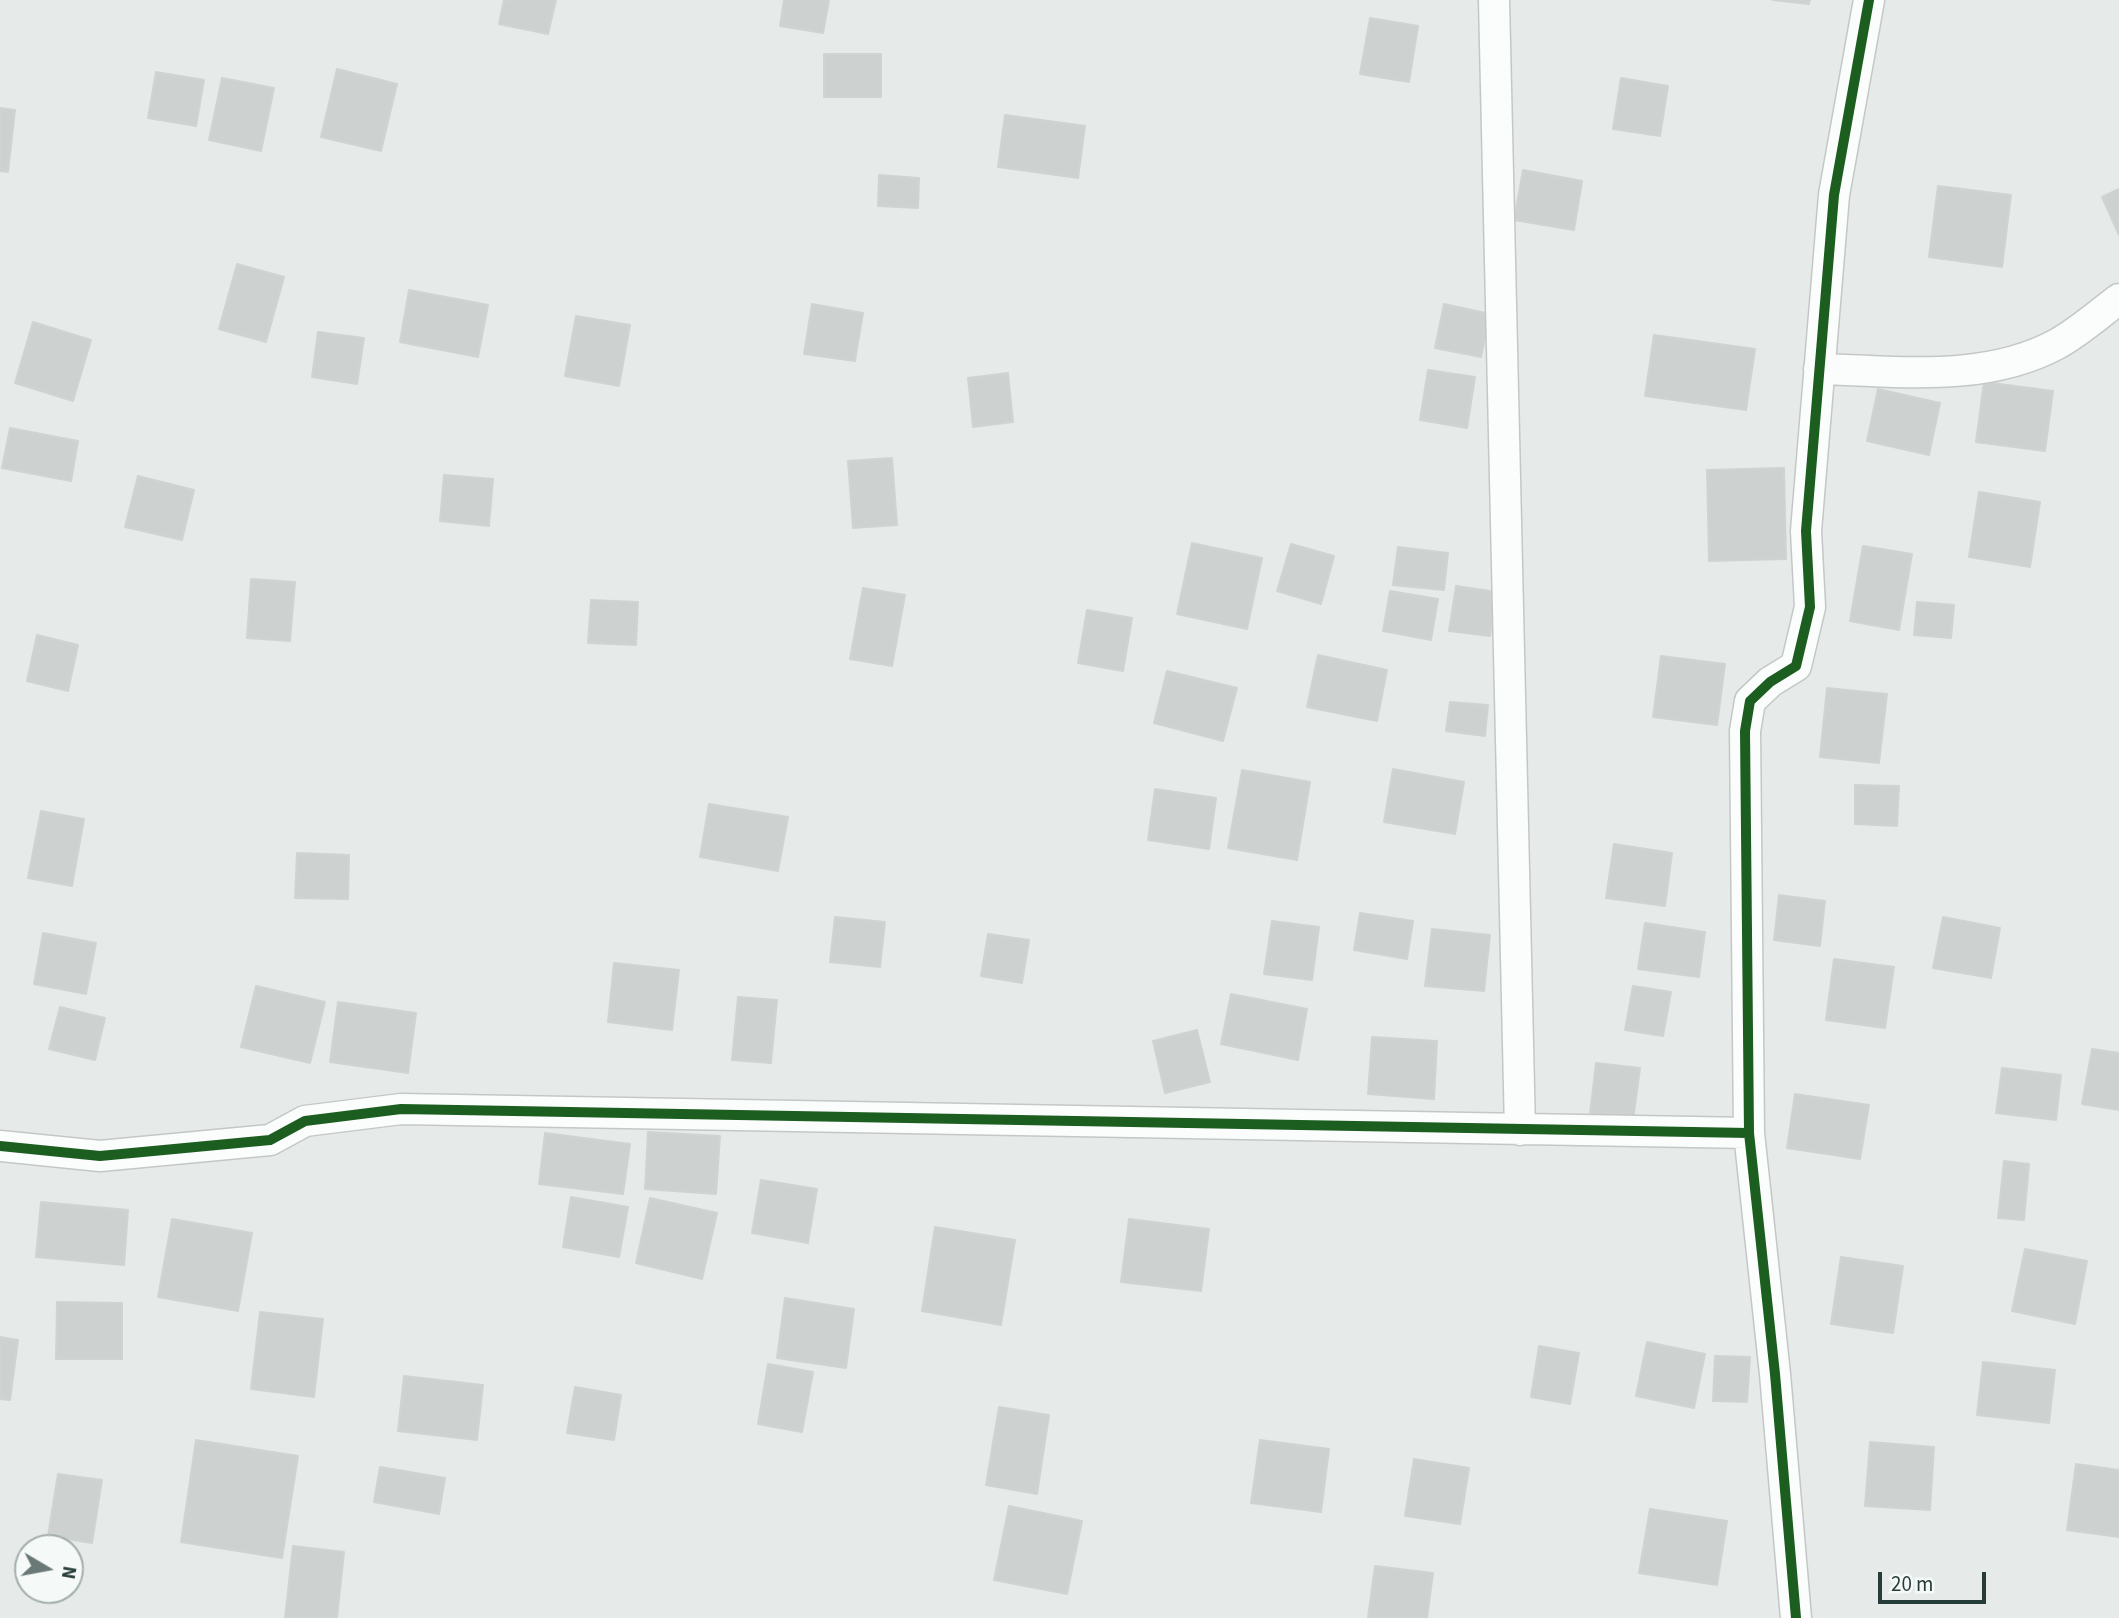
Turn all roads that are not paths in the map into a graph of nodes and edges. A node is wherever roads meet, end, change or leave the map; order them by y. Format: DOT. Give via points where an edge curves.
graph roads {
  1 [pos="1494,0"];
  2 [pos="1869,0"];
  3 [pos="2119,299"];
  4 [pos="1819,369"];
  5 [pos="1520,1130"];
  6 [pos="1749,1133"];
  7 [pos="0,1146"];
  8 [pos="1796,1618"];
  1 -- 5 [label="street"];
  2 -- 4 [label="street" via="1834,195"];
  3 -- 4 [label="street" via="2058,343 2005,365 1945,372"];
  4 -- 6 [label="street" via="1805,531 1810,607 1796,666 1751,701 1745,731"];
  5 -- 6 [label="street"];
  5 -- 7 [label="street" via="401,1109 305,1121 257,1142 100,1156"];
  6 -- 8 [label="street"];
}
